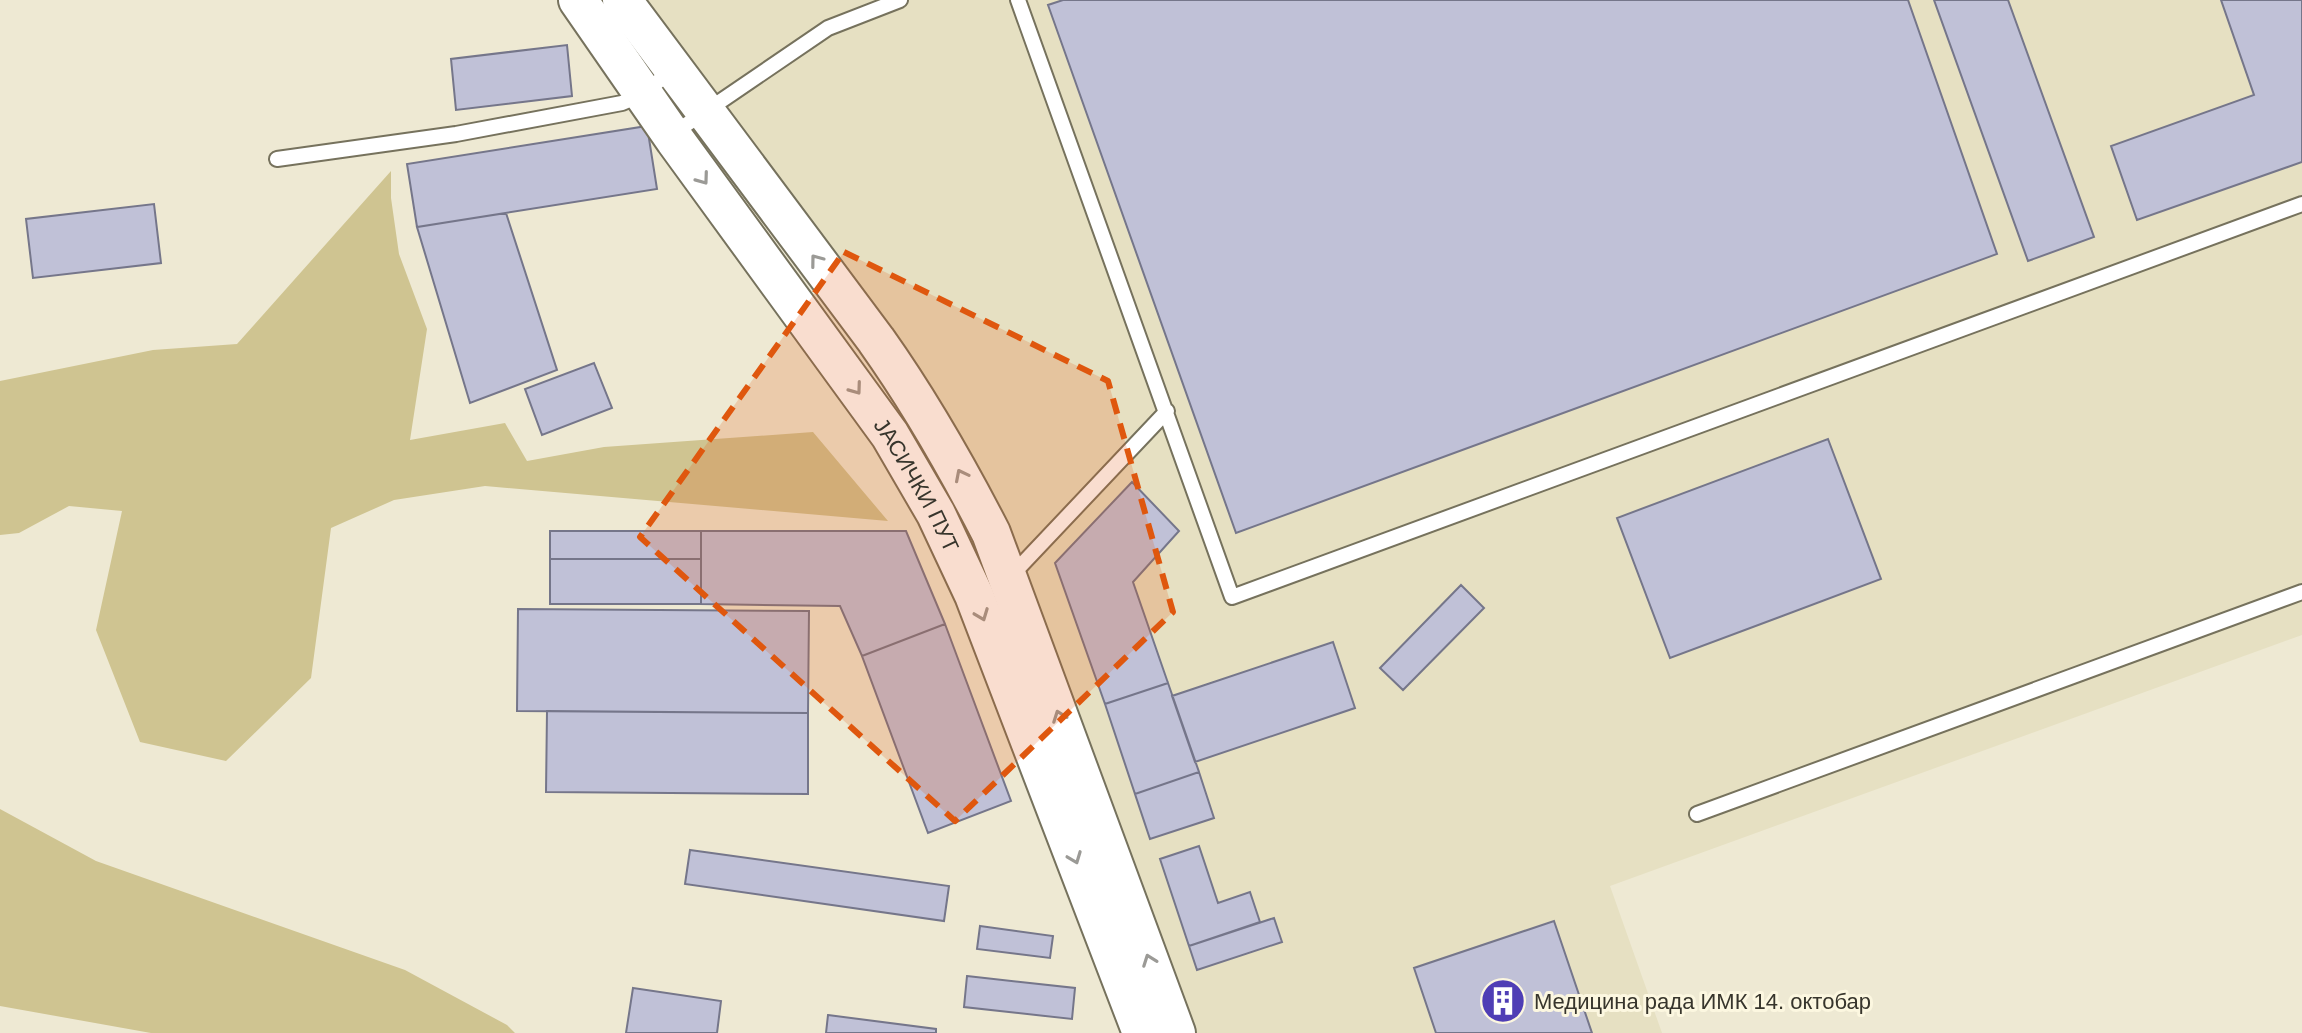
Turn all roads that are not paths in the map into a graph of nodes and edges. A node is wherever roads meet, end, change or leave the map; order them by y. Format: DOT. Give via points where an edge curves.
graph roads {
  1 [pos="578,0"];
  2 [pos="622,0"];
  3 [pos="900,0"];
  4 [pos="1018,0"];
  5 [pos="673,69"];
  6 [pos="643,94"];
  7 [pos="703,111"];
  8 [pos="671,135"];
  9 [pos="277,159"];
  10 [pos="2302,204"];
  11 [pos="1167,411"];
  12 [pos="1008,580"];
  13 [pos="2302,592"];
  14 [pos="1697,814"];
  15 [pos="1142,1033"];
  16 [pos="1176,1033"];
  1 -- 6 [label="main road, ЈАСИЧКИ ПУТ"];
  2 -- 5 [label="main road, ЈАСИЧКИ ПУТ"];
  3 -- 7 [label="lane" via="828,28"];
  4 -- 11 [label="lane"];
  5 -- 6 [label="lane"];
  5 -- 7 [label="main road, ЈАСИЧКИ ПУТ"];
  6 -- 8 [label="main road, ЈАСИЧКИ ПУТ"];
  6 -- 9 [label="lane" via="622,103 456,134"];
  7 -- 8 [label="lane"];
  12 -- 7 [label="main road, ЈАСИЧКИ ПУТ, one-way" via="984,520 914,393"];
  8 -- 15 [label="main road, ЈАСИЧКИ ПУТ, one-way" via="890,435 936,514 974,595"];
  10 -- 11 [label="lane" via="1232,597"];
  11 -- 12 [label="lane"];
  16 -- 12 [label="main road, ЈАСИЧКИ ПУТ, one-way"];
  13 -- 14 [label="lane"];
}
